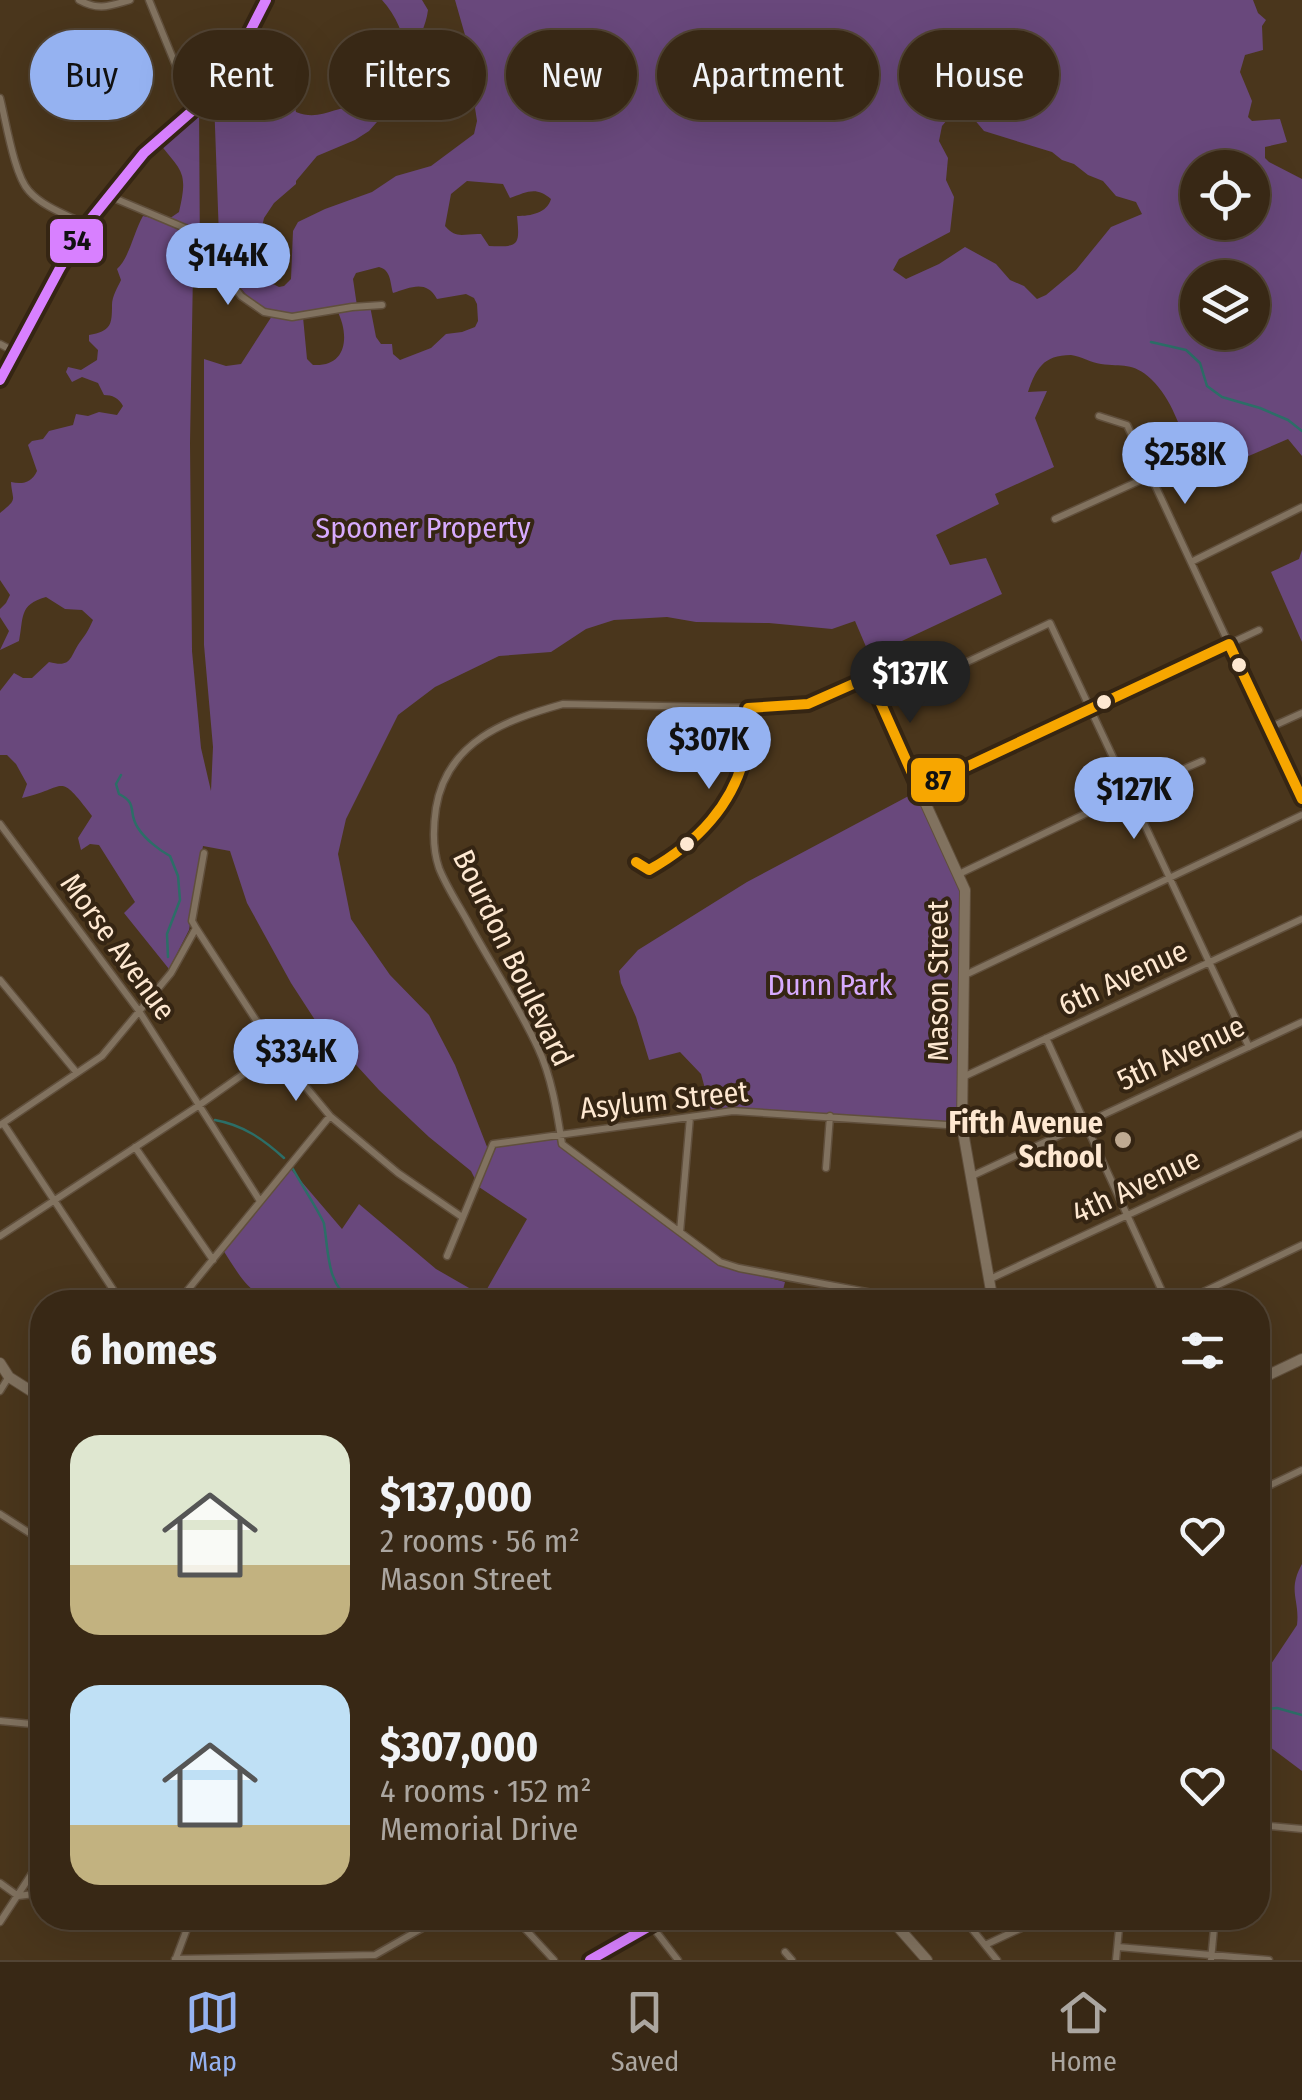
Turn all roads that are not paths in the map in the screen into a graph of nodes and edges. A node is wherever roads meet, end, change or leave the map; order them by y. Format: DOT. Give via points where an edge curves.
graph roads {
  1 [pos="79,0"];
  2 [pos="130,0"];
  3 [pos="149,0"];
  4 [pos="266,0"];
  5 [pos="251,30"];
  6 [pos="173,59"];
  7 [pos="0,98"];
  8 [pos="182,120"];
  9 [pos="108,195"];
  10 [pos="86,225"];
  11 [pos="382,305"];
  12 [pos="0,344"];
  13 [pos="15,352"];
  14 [pos="0,380"];
  15 [pos="1099,416"];
  16 [pos="1150,476"];
  17 [pos="1302,507"];
  18 [pos="1055,519"];
  19 [pos="1191,562"];
  20 [pos="1259,630"];
  21 [pos="1229,644"];
  22 [pos="868,677"];
  23 [pos="880,703"];
  24 [pos="748,708"];
  25 [pos="1091,708"];
  26 [pos="1302,713"];
  27 [pos="1269,728"];
  28 [pos="1202,761"];
  29 [pos="919,789"];
  30 [pos="1131,792"];
  31 [pos="1302,799"];
  32 [pos="1302,816"];
  33 [pos="0,824"];
  34 [pos="204,853"];
  35 [pos="636,862"];
  36 [pos="959,874"];
  37 [pos="1170,877"];
  38 [pos="1302,919"];
  39 [pos="196,928"];
  40 [pos="1210,962"];
  41 [pos="964,976"];
  42 [pos="0,980"];
  43 [pos="139,1010"];
  44 [pos="1302,1022"];
  45 [pos="1046,1038"];
  46 [pos="1249,1048"];
  47 [pos="276,1051"];
  48 [pos="78,1073"];
  49 [pos="962,1078"];
  50 [pos="198,1106"];
  51 [pos="330,1116"];
  52 [pos="690,1116"];
  53 [pos="830,1116"];
  54 [pos="1084,1122"];
  55 [pos="2,1124"];
  56 [pos="962,1126"];
  57 [pos="560,1134"];
  58 [pos="1302,1134"];
  59 [pos="135,1147"];
  60 [pos="826,1168"];
  61 [pos="970,1177"];
  62 [pos="54,1200"];
  63 [pos="260,1201"];
  64 [pos="1126,1215"];
  65 [pos="462,1217"];
  66 [pos="680,1233"];
  67 [pos="0,1236"];
  68 [pos="1302,1246"];
  69 [pos="447,1256"];
  70 [pos="213,1260"];
  71 [pos="989,1280"];
  72 [pos="113,1290"];
  73 [pos="188,1290"];
  74 [pos="856,1290"];
  75 [pos="991,1290"];
  76 [pos="1162,1290"];
  77 [pos="1208,1290"];
  78 [pos="1302,1358"];
  79 [pos="0,1363"];
  80 [pos="1270,1374"];
  81 [pos="9,1377"];
  82 [pos="30,1390"];
  83 [pos="0,1391"];
  84 [pos="1302,1470"];
  85 [pos="1270,1485"];
  86 [pos="0,1514"];
  87 [pos="30,1533"];
  88 [pos="0,1721"];
  89 [pos="30,1724"];
  90 [pos="1270,1826"];
  91 [pos="1302,1829"];
  92 [pos="30,1877"];
  93 [pos="0,1884"];
  94 [pos="30,1894"];
  95 [pos="18,1896"];
  96 [pos="0,1922"];
  97 [pos="186,1930"];
  98 [pos="419,1930"];
  99 [pos="526,1930"];
  100 [pos="635,1930"];
  101 [pos="656,1930"];
  102 [pos="900,1930"];
  103 [pos="973,1930"];
  104 [pos="1016,1930"];
  105 [pos="1119,1930"];
  106 [pos="1214,1930"];
  107 [pos="985,1944"];
  108 [pos="1118,1947"];
  109 [pos="785,1952"];
  110 [pos="1211,1957"];
  111 [pos="923,1959"];
  112 [pos="175,1960"];
  113 [pos="554,1960"];
  114 [pos="590,1960"];
  115 [pos="678,1960"];
  116 [pos="792,1960"];
  117 [pos="997,1960"];
  118 [pos="1116,1960"];
  119 [pos="1269,1960"];
  1 -- 2 [label="street" via="92,7"];
  3 -- 6 [label="street"];
  4 -- 5 [label="street"];
  7 -- 10 [label="street" via="29,192"];
  8 -- 9 [label="street"];
  9 -- 10 [label="street"];
  9 -- 11 [label="street" via="185,228 241,296 264,312 292,318"];
  10 -- 13 [label="street"];
  12 -- 13 [label="street"];
  13 -- 14 [label="street"];
  15 -- 16 [label="street" via="1127,425"];
  16 -- 18 [label="street"];
  16 -- 19 [label="street"];
  17 -- 19 [label="street"];
  19 -- 21 [label="street"];
  20 -- 21 [label="street"];
  21 -- 25 [label="street"];
  21 -- 27 [label="street"];
  22 -- 23 [label="street, Mason Street"];
  22 -- 24 [label="street, Bourdon Boulevard" via="808,704"];
  23 -- 25 [label="street" via="1050,623"];
  23 -- 29 [label="street, Mason Street"];
  24 -- 35 [label="street" via="746,749 718,814 670,860 649,870"];
  24 -- 57 [label="street, Bourdon Boulevard" via="563,704 494,728 448,771 432,830 439,866 540,1051"];
  25 -- 29 [label="street"];
  25 -- 30 [label="street"];
  26 -- 27 [label="street"];
  27 -- 31 [label="street"];
  28 -- 30 [label="street"];
  29 -- 36 [label="street, Mason Street"];
  30 -- 36 [label="street"];
  30 -- 37 [label="street"];
  32 -- 37 [label="street"];
  33 -- 43 [label="street, Morse Avenue"];
  34 -- 39 [label="street"];
  36 -- 41 [label="street, Mason Street" via="965,890"];
  37 -- 40 [label="street"];
  37 -- 41 [label="street"];
  38 -- 40 [label="street, 6th Avenue"];
  39 -- 43 [label="street" via="171,973"];
  39 -- 47 [label="street"];
  40 -- 45 [label="street, 6th Avenue"];
  40 -- 46 [label="street"];
  41 -- 49 [label="street, Mason Street"];
  42 -- 48 [label="street"];
  43 -- 48 [label="street" via="102,1056"];
  43 -- 50 [label="street, Morse Avenue"];
  44 -- 46 [label="street, 5th Avenue"];
  45 -- 49 [label="street, 6th Avenue"];
  45 -- 54 [label="street"];
  46 -- 54 [label="street, 5th Avenue"];
  47 -- 50 [label="street"];
  47 -- 51 [label="street"];
  48 -- 55 [label="street"];
  49 -- 56 [label="street, Mason Street"];
  50 -- 59 [label="street"];
  50 -- 63 [label="street, Morse Avenue"];
  51 -- 63 [label="street"];
  51 -- 65 [label="street"];
  52 -- 53 [label="street, Asylum Street"];
  52 -- 57 [label="street, Asylum Street"];
  52 -- 66 [label="street"];
  53 -- 56 [label="street, Asylum Street"];
  53 -- 60 [label="street"];
  54 -- 61 [label="street, 5th Avenue"];
  54 -- 64 [label="street"];
  55 -- 62 [label="street"];
  56 -- 61 [label="street, Mason Street"];
  57 -- 65 [label="street, Asylum Street" via="494,1144"];
  57 -- 66 [label="street" via="562,1144"];
  58 -- 64 [label="street, 4th Avenue"];
  59 -- 62 [label="street"];
  59 -- 70 [label="street"];
  61 -- 71 [label="street, Mason Street"];
  62 -- 67 [label="street"];
  62 -- 72 [label="street"];
  63 -- 70 [label="street"];
  64 -- 71 [label="street, 4th Avenue"];
  64 -- 76 [label="street"];
  65 -- 69 [label="street, Asylum Street"];
  66 -- 74 [label="street" via="720,1262"];
  68 -- 77 [label="street"];
  70 -- 73 [label="street"];
  71 -- 75 [label="street, Mason Street"];
  78 -- 80 [label="street"];
  79 -- 81 [label="street"];
  81 -- 82 [label="street"];
  81 -- 83 [label="street"];
  84 -- 85 [label="street"];
  86 -- 87 [label="street"];
  88 -- 89 [label="street"];
  90 -- 91 [label="street"];
  92 -- 95 [label="street"];
  93 -- 95 [label="street"];
  94 -- 95 [label="street"];
  95 -- 96 [label="street"];
  97 -- 112 [label="street"];
  98 -- 112 [label="street" via="375,1955"];
  99 -- 113 [label="street"];
  100 -- 114 [label="street"];
  101 -- 115 [label="street"];
  102 -- 111 [label="street"];
  103 -- 107 [label="street"];
  104 -- 107 [label="street"];
  105 -- 108 [label="street"];
  106 -- 110 [label="street"];
  107 -- 117 [label="street"];
  108 -- 110 [label="street"];
  108 -- 118 [label="street"];
  109 -- 116 [label="street"];
  110 -- 119 [label="street"];
}
